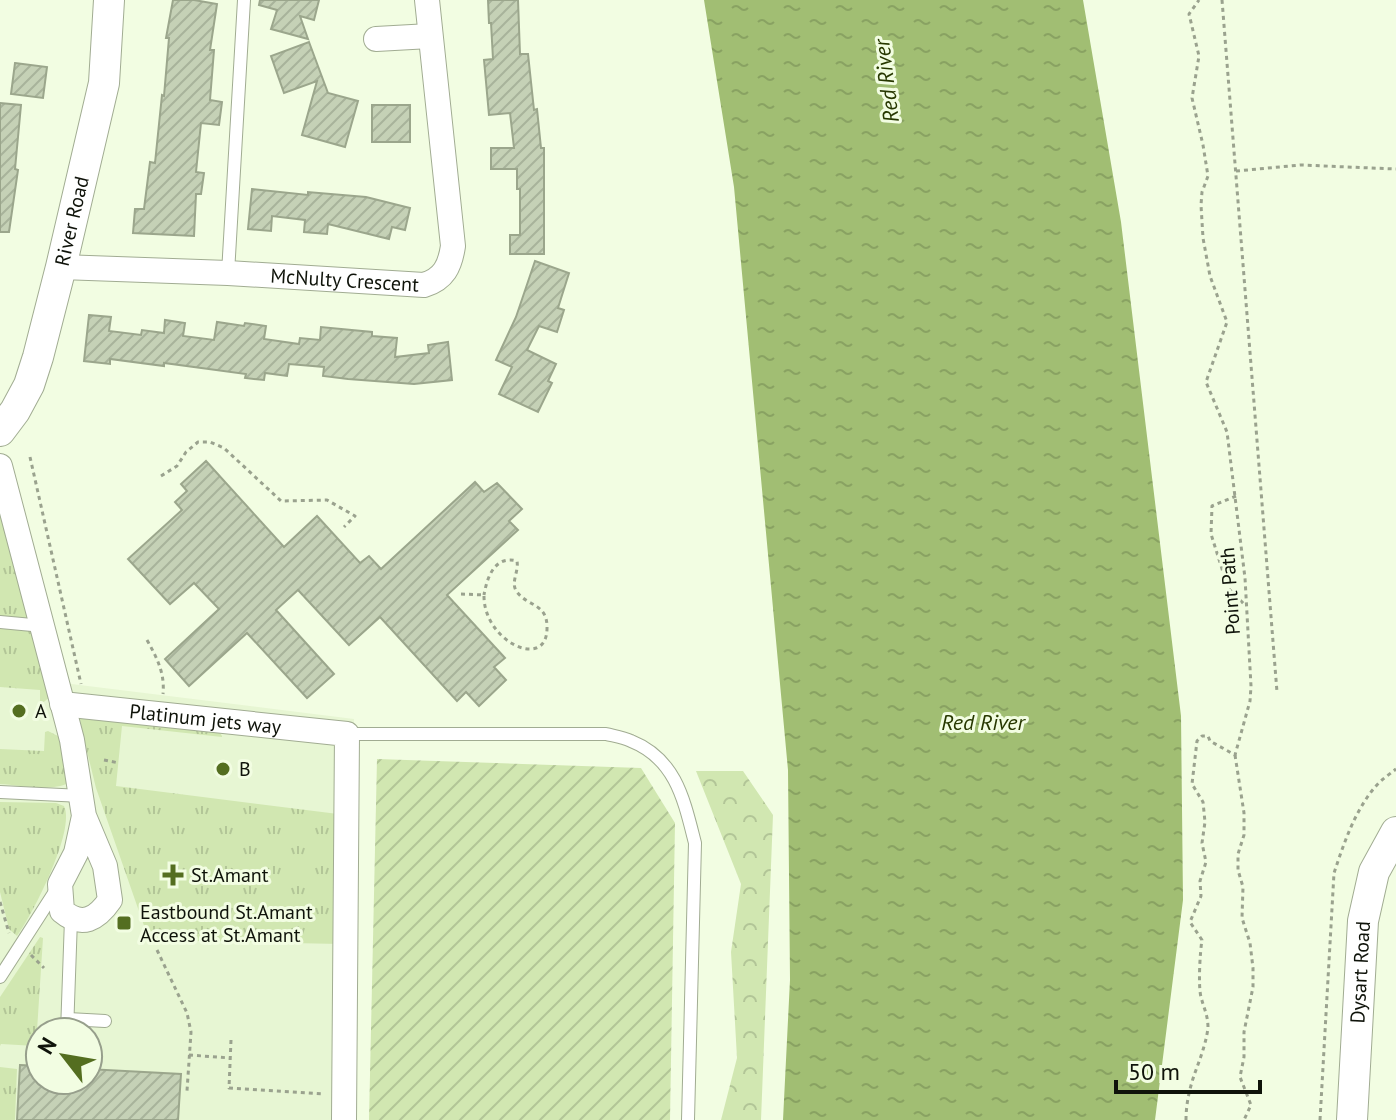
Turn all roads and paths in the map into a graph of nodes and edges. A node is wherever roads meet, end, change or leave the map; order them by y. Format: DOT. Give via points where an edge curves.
graph roads {
  1 [pos="109,0"];
  2 [pos="244,0"];
  3 [pos="427,0"];
  4 [pos="1199,0"];
  5 [pos="1222,0"];
  6 [pos="430,36"];
  7 [pos="376,39"];
  8 [pos="1396,169"];
  9 [pos="1235,171"];
  10 [pos="61,267"];
  11 [pos="228,273"];
  12 [pos="0,431"];
  13 [pos="30,457"];
  14 [pos="0,466"];
  15 [pos="161,476"];
  16 [pos="1236,496"];
  17 [pos="344,527"];
  18 [pos="461,594"];
  19 [pos="484,595"];
  20 [pos="1246,606"];
  21 [pos="0,622"];
  22 [pos="43,626"];
  23 [pos="147,640"];
  24 [pos="1277,692"];
  25 [pos="74,704"];
  26 [pos="162,714"];
  27 [pos="347,734"];
  28 [pos="1235,755"];
  29 [pos="104,760"];
  30 [pos="119,763"];
  31 [pos="0,792"];
  32 [pos="83,806"];
  33 [pos="1396,832"];
  34 [pos="60,884"];
  35 [pos="71,919"];
  36 [pos="0,930"];
  37 [pos="7,931"];
  38 [pos="157,950"];
  39 [pos="0,977"];
  40 [pos="68,1016"];
  41 [pos="231,1040"];
  42 [pos="189,1055"];
  43 [pos="231,1058"];
  44 [pos="187,1091"];
  45 [pos="334,1095"];
  46 [pos="344,1120"];
  47 [pos="688,1120"];
  48 [pos="1186,1120"];
  49 [pos="1244,1120"];
  50 [pos="1352,1120"];
  1 -- 10 [label="street, River Road" via="104,83"];
  2 -- 11 [label="lane"];
  3 -- 6 [label="street, McNulty Crescent"];
  4 -- 16 [label="path, Point Path" via="1189,14 1199,56 1192,98 1208,176 1202,192 1203,238 1227,322 1206,382 1227,432"];
  5 -- 9 [label="path"];
  6 -- 7 [label="street"];
  6 -- 11 [label="street, McNulty Crescent" via="453,246 445,273 424,285"];
  8 -- 9 [label="path" via="1301,165"];
  9 -- 24 [label="path"];
  10 -- 11 [label="street, McNulty Crescent"];
  10 -- 12 [label="street, River Road" via="29,385"];
  13 -- 25 [label="path"];
  14 -- 22 [label="street"];
  15 -- 17 [label="path" via="198,442 210,442 224,448 281,501 327,500 355,516"];
  16 -- 20 [label="path, Point Path"];
  16 -- 20 [label="path" via="1212,506 1211,534 1228,588"];
  18 -- 19 [label="path"];
  19 -- 19 [label="path" via="487,617 497,634 530,650 539,646 547,624 540,607 514,588 517,561 495,565"];
  20 -- 28 [label="path, Point Path" via="1250,701"];
  21 -- 22 [label="lane"];
  22 -- 25 [label="street"];
  23 -- 26 [label="path" via="165,681"];
  25 -- 26 [label="street, Platinum jets way"];
  25 -- 32 [label="street" via="72,740"];
  26 -- 27 [label="street, Platinum jets way"];
  27 -- 46 [label="street"];
  27 -- 47 [label="lane" via="606,734 658,756 684,801 695,843"];
  28 -- 48 [label="path" via="1208,736 1197,741 1192,784 1203,802 1206,862 1190,922 1202,940 1200,995 1208,1013"];
  28 -- 49 [label="path" via="1244,813 1238,854 1242,918 1253,968 1240,1077 1251,1105"];
  29 -- 30 [label="path"];
  31 -- 32 [label="lane"];
  32 -- 34 [label="street" via="76,853"];
  32 -- 35 [label="street" via="105,866 110,900 100,914 84,921"];
  33 -- 50 [label="street, Dysart Road" via="1374,872 1363,921"];
  34 -- 35 [label="street" via="62,911"];
  34 -- 39 [label="lane"];
  35 -- 40 [label="lane"];
  36 -- 37 [label="path"];
  38 -- 42 [label="path" via="187,1013"];
  41 -- 43 [label="path"];
  42 -- 43 [label="path"];
  42 -- 44 [label="path"];
  43 -- 45 [label="path" via="229,1088"];
}
